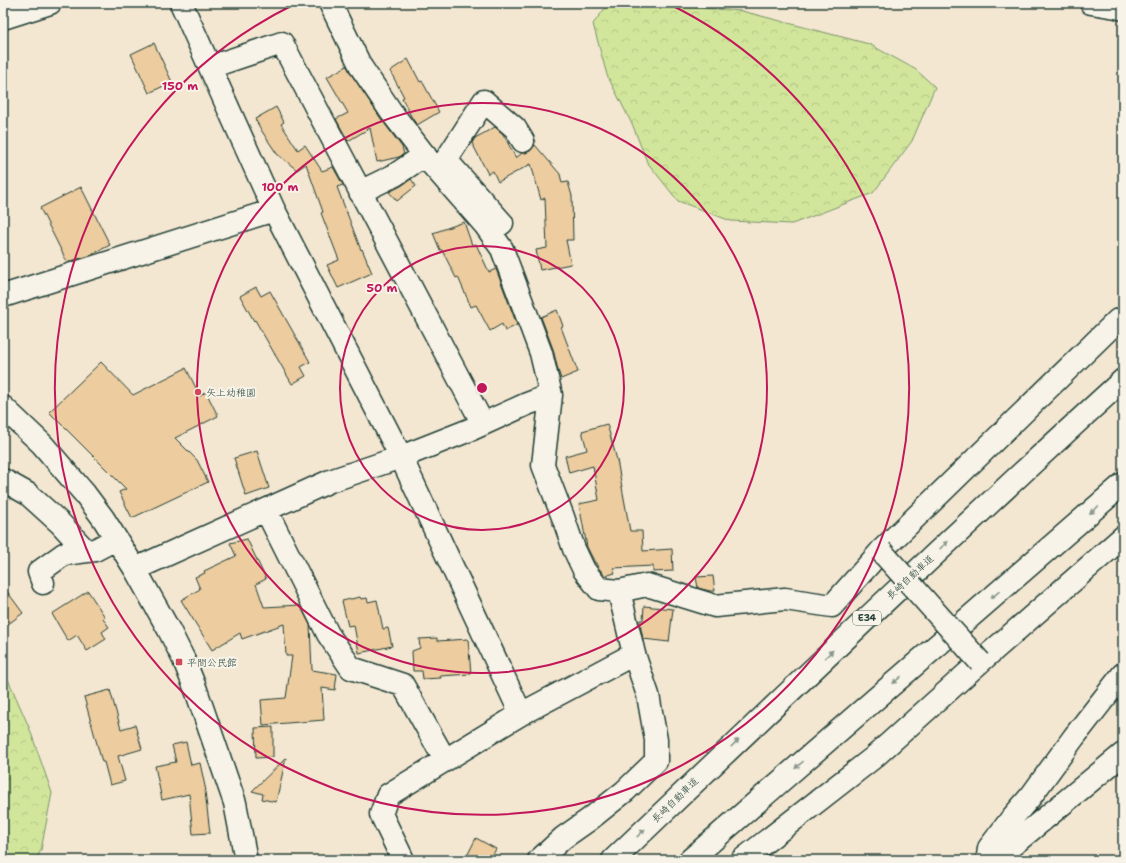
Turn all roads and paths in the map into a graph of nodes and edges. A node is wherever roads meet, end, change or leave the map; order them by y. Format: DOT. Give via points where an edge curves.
graph roads {
  1 [pos="50,3"];
  2 [pos="181,3"];
  3 [pos="330,3"];
  4 [pos="1091,3"];
  5 [pos="1123,9"];
  6 [pos="3,18"];
  7 [pos="210,67"];
  8 [pos="523,141"];
  9 [pos="425,155"];
  10 [pos="360,192"];
  11 [pos="274,210"];
  12 [pos="490,232"];
  13 [pos="3,296"];
  14 [pos="1123,319"];
  15 [pos="1123,380"];
  16 [pos="552,395"];
  17 [pos="3,407"];
  18 [pos="483,424"];
  19 [pos="401,457"];
  20 [pos="3,480"];
  21 [pos="1123,484"];
  22 [pos="266,510"];
  23 [pos="1123,537"];
  24 [pos="116,539"];
  25 [pos="86,551"];
  26 [pos="881,551"];
  27 [pos="136,569"];
  28 [pos="43,583"];
  29 [pos="619,590"];
  30 [pos="634,654"];
  31 [pos="980,662"];
  32 [pos="1123,674"];
  33 [pos="521,714"];
  34 [pos="1123,754"];
  35 [pos="444,760"];
  36 [pos="246,860"];
  37 [pos="402,860"];
  38 [pos="539,860"];
  39 [pos="613,860"];
  40 [pos="690,860"];
  41 [pos="742,860"];
  1 -- 6 [label="main road"];
  2 -- 7 [label="main road"];
  3 -- 9 [label="main road" via="361,67"];
  4 -- 5 [label="main road"];
  7 -- 10 [label="main road" via="282,43"];
  7 -- 11 [label="main road"];
  8 -- 12 [label="main road" via="515,128 484,101 446,160 502,223"];
  9 -- 10 [label="main road" via="394,175"];
  9 -- 12 [label="main road"];
  10 -- 18 [label="main road"];
  11 -- 13 [label="main road"];
  11 -- 19 [label="main road"];
  12 -- 16 [label="main road" via="502,249 541,353"];
  14 -- 26 [label="main road" via="1118,320"];
  39 -- 15 [label="main road, 長崎自動車道 / E34, one-way" via="969,522"];
  16 -- 18 [label="main road"];
  16 -- 29 [label="main road" via="543,465 574,550 584,570 599,589"];
  17 -- 24 [label="main road" via="42,444 86,494"];
  18 -- 19 [label="main road"];
  19 -- 22 [label="main road" via="330,481"];
  19 -- 33 [label="main road"];
  20 -- 25 [label="main road" via="28,494"];
  21 -- 40 [label="main road, one-way"];
  22 -- 27 [label="main road"];
  22 -- 35 [label="main road" via="328,634 351,668 402,685"];
  23 -- 31 [label="main road"];
  24 -- 25 [label="main road" via="95,550"];
  24 -- 27 [label="main road"];
  25 -- 28 [label="main road" via="64,554 39,572"];
  26 -- 29 [label="main road" via="832,606 785,599 715,606 647,585"];
  26 -- 31 [label="main road, bridge"];
  27 -- 36 [label="main road" via="184,660 196,690 235,803"];
  29 -- 30 [label="main road"];
  30 -- 33 [label="main road"];
  30 -- 38 [label="main road" via="648,694 656,740 656,761 625,791 563,838"];
  31 -- 41 [label="main road" via="873,758"];
  32 -- 34 [label="main road" via="989,848 988,856 992,860 998,857"];
  33 -- 35 [label="main road"];
  35 -- 37 [label="main road" via="388,795 381,814"];
}
